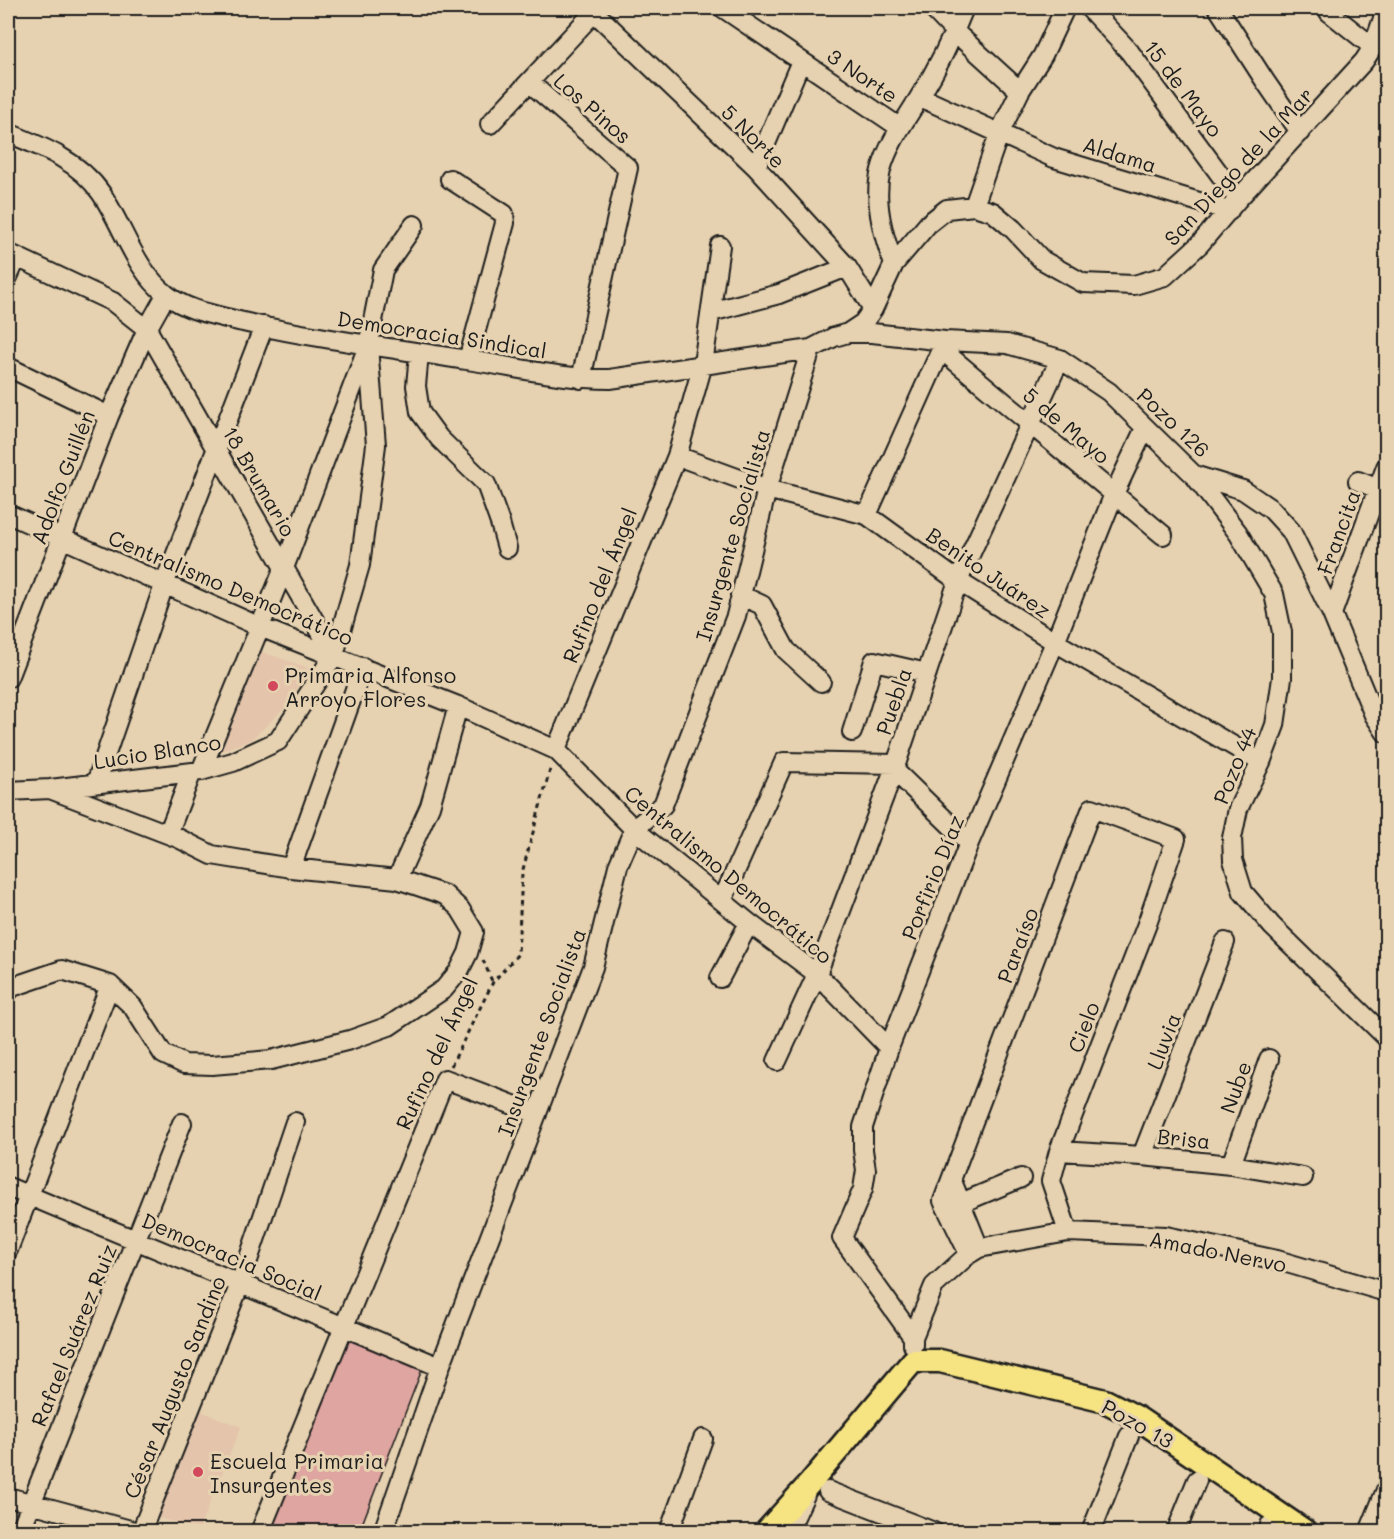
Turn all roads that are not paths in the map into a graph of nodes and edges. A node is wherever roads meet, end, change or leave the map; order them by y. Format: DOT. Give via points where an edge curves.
graph roads {
  1 [pos="723,8"];
  2 [pos="932,8"];
  3 [pos="964,8"];
  4 [pos="1065,8"];
  5 [pos="1089,8"];
  6 [pos="1219,8"];
  7 [pos="594,9"];
  8 [pos="1386,9"];
  9 [pos="1329,12"];
  10 [pos="955,32"];
  11 [pos="1373,47"];
  12 [pos="801,60"];
  13 [pos="529,82"];
  14 [pos="1020,92"];
  15 [pos="920,97"];
  16 [pos="490,124"];
  17 [pos="899,127"];
  18 [pos="1300,132"];
  19 [pos="8,133"];
  20 [pos="999,134"];
  21 [pos="756,167"];
  22 [pos="450,179"];
  23 [pos="1234,205"];
  24 [pos="974,206"];
  25 [pos="414,225"];
  26 [pos="720,246"];
  27 [pos="12,255"];
  28 [pos="894,264"];
  29 [pos="847,267"];
  30 [pos="8,277"];
  31 [pos="166,295"];
  32 [pos="873,309"];
  33 [pos="711,312"];
  34 [pos="264,326"];
  35 [pos="147,329"];
  36 [pos="848,333"];
  37 [pos="943,345"];
  38 [pos="368,346"];
  39 [pos="812,349"];
  40 [pos="419,353"];
  41 [pos="1060,359"];
  42 [pos="468,360"];
  43 [pos="703,364"];
  44 [pos="8,367"];
  45 [pos="582,379"];
  46 [pos="109,416"];
  47 [pos="1029,423"];
  48 [pos="1145,428"];
  49 [pos="216,450"];
  50 [pos="677,456"];
  51 [pos="1386,467"];
  52 [pos="1194,475"];
  53 [pos="1358,481"];
  54 [pos="767,489"];
  55 [pos="1382,491"];
  56 [pos="1114,494"];
  57 [pos="8,514"];
  58 [pos="867,515"];
  59 [pos="1163,535"];
  60 [pos="63,539"];
  61 [pos="507,548"];
  62 [pos="284,568"];
  63 [pos="958,581"];
  64 [pos="164,585"];
  65 [pos="740,595"];
  66 [pos="1332,614"];
  67 [pos="260,627"];
  68 [pos="1055,642"];
  69 [pos="334,655"];
  70 [pos="363,667"];
  71 [pos="8,673"];
  72 [pos="927,673"];
  73 [pos="821,682"];
  74 [pos="458,706"];
  75 [pos="852,732"];
  76 [pos="1386,733"];
  77 [pos="556,750"];
  78 [pos="1261,762"];
  79 [pos="895,767"];
  80 [pos="196,772"];
  81 [pos="96,783"];
  82 [pos="50,789"];
  83 [pos="8,791"];
  84 [pos="634,829"];
  85 [pos="168,834"];
  86 [pos="1176,839"];
  87 [pos="969,843"];
  88 [pos="291,868"];
  89 [pos="397,879"];
  90 [pos="722,901"];
  91 [pos="749,923"];
  92 [pos="1226,942"];
  93 [pos="816,974"];
  94 [pos="720,978"];
  95 [pos="110,985"];
  96 [pos="10,989"];
  97 [pos="1386,1037"];
  98 [pos="889,1048"];
  99 [pos="1269,1059"];
  100 [pos="777,1061"];
  101 [pos="537,1114"];
  102 [pos="295,1122"];
  103 [pos="182,1123"];
  104 [pos="1059,1151"];
  105 [pos="1142,1156"];
  106 [pos="1231,1165"];
  107 [pos="1303,1177"];
  108 [pos="1021,1178"];
  109 [pos="952,1181"];
  110 [pos="8,1187"];
  111 [pos="28,1196"];
  112 [pos="961,1203"];
  113 [pos="1068,1232"];
  114 [pos="136,1240"];
  115 [pos="8,1250"];
  116 [pos="974,1251"];
  117 [pos="240,1284"];
  118 [pos="1386,1292"];
  119 [pos="343,1327"];
  120 [pos="914,1337"];
  121 [pos="913,1361"];
  122 [pos="440,1367"];
  123 [pos="1130,1436"];
  124 [pos="703,1439"];
  125 [pos="1197,1480"];
  126 [pos="820,1487"];
  127 [pos="1386,1492"];
  128 [pos="8,1497"];
  129 [pos="30,1503"];
  130 [pos="20,1532"];
  131 [pos="139,1532"];
  132 [pos="260,1532"];
  133 [pos="383,1532"];
  134 [pos="669,1532"];
  135 [pos="766,1532"];
  136 [pos="788,1532"];
  137 [pos="934,1532"];
  138 [pos="1091,1532"];
  139 [pos="1176,1532"];
  140 [pos="1306,1532"];
  141 [pos="1369,1532"];
  1 -- 12 [label="street, 3 Norte"];
  2 -- 10 [label="street"];
  3 -- 10 [label="street"];
  4 -- 14 [label="street" via="1044,55"];
  5 -- 23 [label="street, 15 de Mayo" via="1129,51"];
  6 -- 18 [label="street"];
  7 -- 13 [label="street"];
  7 -- 21 [label="street, 5 Norte"];
  8 -- 11 [label="street, San Diego de la Mar"];
  9 -- 11 [label="street"];
  10 -- 14 [label="street"];
  10 -- 15 [label="street"];
  11 -- 18 [label="street, San Diego de la Mar"];
  12 -- 17 [label="street, 3 Norte"];
  12 -- 21 [label="street, 3 Norte"];
  13 -- 16 [label="street"];
  13 -- 45 [label="street, Los Pinos" via="628,168"];
  14 -- 20 [label="street"];
  15 -- 17 [label="street"];
  15 -- 20 [label="street, Aldama"];
  17 -- 28 [label="street" via="881,170 878,191 884,238"];
  18 -- 23 [label="street, San Diego de la Mar"];
  19 -- 31 [label="street, Democracia Sindical" via="77,167 101,193 146,274"];
  20 -- 23 [label="street, Aldama" via="1054,158"];
  20 -- 24 [label="street"];
  21 -- 29 [label="street, 5 Norte"];
  22 -- 42 [label="street" via="504,214 505,223"];
  23 -- 24 [label="street, San Diego de la Mar" via="1165,276 1134,285 1083,283 1042,260 993,212"];
  24 -- 28 [label="street" via="947,209 928,224"];
  25 -- 38 [label="street" via="383,270"];
  26 -- 33 [label="street, Rufino del Ángel"];
  27 -- 30 [label="street"];
  27 -- 35 [label="street" via="113,302"];
  28 -- 32 [label="street"];
  29 -- 32 [label="street, 5 Norte"];
  29 -- 33 [label="street" via="779,294"];
  31 -- 34 [label="street, Democracia Sindical" via="186,308"];
  31 -- 35 [label="street, Adolfo Guillén"];
  32 -- 36 [label="street" via="863,323"];
  33 -- 43 [label="street, Rufino del Ángel"];
  34 -- 38 [label="street, Democracia Sindical"];
  34 -- 49 [label="street"];
  35 -- 46 [label="street, Adolfo Guillén"];
  35 -- 49 [label="street, 18 Brumario"];
  36 -- 37 [label="street, Democracia Sindical" via="872,333"];
  36 -- 39 [label="street, Democracia Sindical"];
  37 -- 41 [label="street, Pozo 126" via="1006,344"];
  37 -- 47 [label="street, 5 de Mayo"];
  37 -- 58 [label="street"];
  38 -- 40 [label="street, Democracia Sindical"];
  38 -- 62 [label="street"];
  38 -- 69 [label="street, Lucio Blanco" via="376,445 360,564"];
  39 -- 43 [label="street, Democracia Sindical"];
  39 -- 54 [label="street, Insurgente Socialista"];
  40 -- 42 [label="street, Democracia Sindical"];
  40 -- 61 [label="street" via="416,386 420,412 439,438 486,484"];
  41 -- 47 [label="street, Puebla"];
  41 -- 48 [label="street, Pozo 126" via="1109,392"];
  42 -- 45 [label="street, Democracia Sindical"];
  43 -- 45 [label="street, Democracia Sindical" via="610,379"];
  43 -- 50 [label="street, Rufino del Ángel"];
  44 -- 46 [label="street"];
  46 -- 60 [label="street, Adolfo Guillén"];
  47 -- 56 [label="street, 5 de Mayo"];
  47 -- 63 [label="street, Puebla"];
  48 -- 52 [label="street, Pozo 126"];
  48 -- 56 [label="street, Porfirio Díaz"];
  49 -- 62 [label="street, 18 Brumario"];
  49 -- 64 [label="street"];
  50 -- 54 [label="street, Benito Juárez"];
  50 -- 77 [label="street, Rufino del Ángel"];
  51 -- 55 [label="street, Francita"];
  52 -- 66 [label="street, Pozo 126" via="1243,490 1271,509 1291,531"];
  52 -- 78 [label="street, Pozo 44" via="1238,533 1274,594 1282,632 1282,678 1275,725"];
  53 -- 55 [label="street"];
  54 -- 58 [label="street, Benito Juárez"];
  54 -- 65 [label="street, Insurgente Socialista"];
  55 -- 66 [label="street, Francita"];
  56 -- 59 [label="street, 5 de Mayo"];
  56 -- 68 [label="street, Porfirio Díaz"];
  57 -- 60 [label="street, Centralismo Democrático"];
  58 -- 63 [label="street, Benito Juárez"];
  60 -- 64 [label="street, Centralismo Democrático"];
  60 -- 71 [label="street, Adolfo Guillén"];
  62 -- 67 [label="street"];
  62 -- 69 [label="street, 18 Brumario"];
  63 -- 68 [label="street, Benito Juárez"];
  63 -- 72 [label="street, Puebla"];
  64 -- 67 [label="street, Centralismo Democrático"];
  64 -- 81 [label="street"];
  65 -- 73 [label="street" via="762,605 786,650"];
  65 -- 84 [label="street, Insurgente Socialista" via="736,616 663,805"];
  66 -- 76 [label="street, Pozo 126" via="1374,715"];
  67 -- 69 [label="street, Centralismo Democrático"];
  67 -- 80 [label="street"];
  68 -- 78 [label="street, Benito Juárez"];
  68 -- 87 [label="street, Porfirio Díaz"];
  69 -- 70 [label="street, Centralismo Democrático"];
  69 -- 80 [label="street, Lucio Blanco" via="278,741 233,762"];
  70 -- 74 [label="street, Centralismo Democrático"];
  70 -- 88 [label="street"];
  72 -- 75 [label="street" via="874,661"];
  72 -- 79 [label="street, Puebla"];
  74 -- 77 [label="street, Centralismo Democrático"];
  74 -- 89 [label="street" via="430,806"];
  77 -- 84 [label="street, Centralismo Democrático"];
  78 -- 97 [label="street, Pozo 44" via="1238,809 1232,838 1233,860 1243,892 1272,926"];
  79 -- 87 [label="street"];
  79 -- 90 [label="street" via="784,762"];
  79 -- 93 [label="street, Puebla"];
  80 -- 81 [label="street, Lucio Blanco"];
  80 -- 85 [label="street"];
  81 -- 82 [label="street, Lucio Blanco"];
  82 -- 83 [label="street, Lucio Blanco"];
  82 -- 85 [label="street"];
  84 -- 90 [label="street, Centralismo Democrático"];
  84 -- 101 [label="street, Insurgente Socialista" via="618,866 593,967"];
  85 -- 88 [label="street" via="212,855"];
  86 -- 104 [label="street, Cielo"];
  86 -- 109 [label="street, Paraíso" via="1092,808"];
  87 -- 98 [label="street, Porfirio Díaz"];
  88 -- 89 [label="street"];
  89 -- 95 [label="street" via="446,895 474,932 459,971 444,989 389,1026 271,1060 184,1064 163,1054 133,1007"];
  90 -- 91 [label="street, Centralismo Democrático"];
  91 -- 93 [label="street, Centralismo Democrático"];
  91 -- 94 [label="street"];
  92 -- 105 [label="street, Lluvia"];
  93 -- 98 [label="street, Centralismo Democrático"];
  93 -- 100 [label="street, Puebla"];
  95 -- 96 [label="street" via="62,970"];
  95 -- 111 [label="street"];
  98 -- 120 [label="street, Porfirio Díaz" via="863,1127 863,1189 842,1238"];
  99 -- 106 [label="street, Nube"];
  101 -- 119 [label="street, Rufino del Ángel" via="445,1078"];
  101 -- 122 [label="street, Insurgente Socialista"];
  102 -- 117 [label="street, César Augusto Sandino"];
  103 -- 114 [label="street, Rafael Suárez Ruiz"];
  104 -- 105 [label="street, Brisa"];
  104 -- 113 [label="street, Cielo" via="1051,1181"];
  105 -- 106 [label="street, Brisa"];
  106 -- 107 [label="street, Brisa"];
  108 -- 112 [label="street"];
  109 -- 112 [label="street"];
  109 -- 116 [label="street, Paraíso" via="943,1201"];
  110 -- 111 [label="street, Democracia Social"];
  111 -- 114 [label="street, Democracia Social"];
  111 -- 115 [label="street"];
  112 -- 116 [label="street"];
  113 -- 116 [label="street, Amado Nervo"];
  113 -- 118 [label="street, Amado Nervo" via="1166,1236 1277,1260"];
  114 -- 117 [label="street, Democracia Social"];
  114 -- 129 [label="street, Rafael Suárez Ruiz"];
  116 -- 120 [label="street" via="934,1286"];
  117 -- 119 [label="street, Democracia Social"];
  117 -- 131 [label="street, César Augusto Sandino"];
  119 -- 122 [label="street, Democracia Social"];
  119 -- 132 [label="street, Rufino del Ángel"];
  120 -- 121 [label="street"];
  121 -- 126 [label="main road"];
  121 -- 140 [label="main road, Pozo 13" via="940,1361 1105,1401 1136,1417"];
  122 -- 133 [label="street, Insurgente Socialista"];
  123 -- 138 [label="street"];
  124 -- 134 [label="street"];
  125 -- 139 [label="street"];
  126 -- 135 [label="main road"];
  126 -- 136 [label="street"];
  126 -- 137 [label="street"];
  127 -- 141 [label="street"];
  128 -- 129 [label="street"];
  129 -- 130 [label="street, Rafael Suárez Ruiz"];
  129 -- 131 [label="street"];
}
